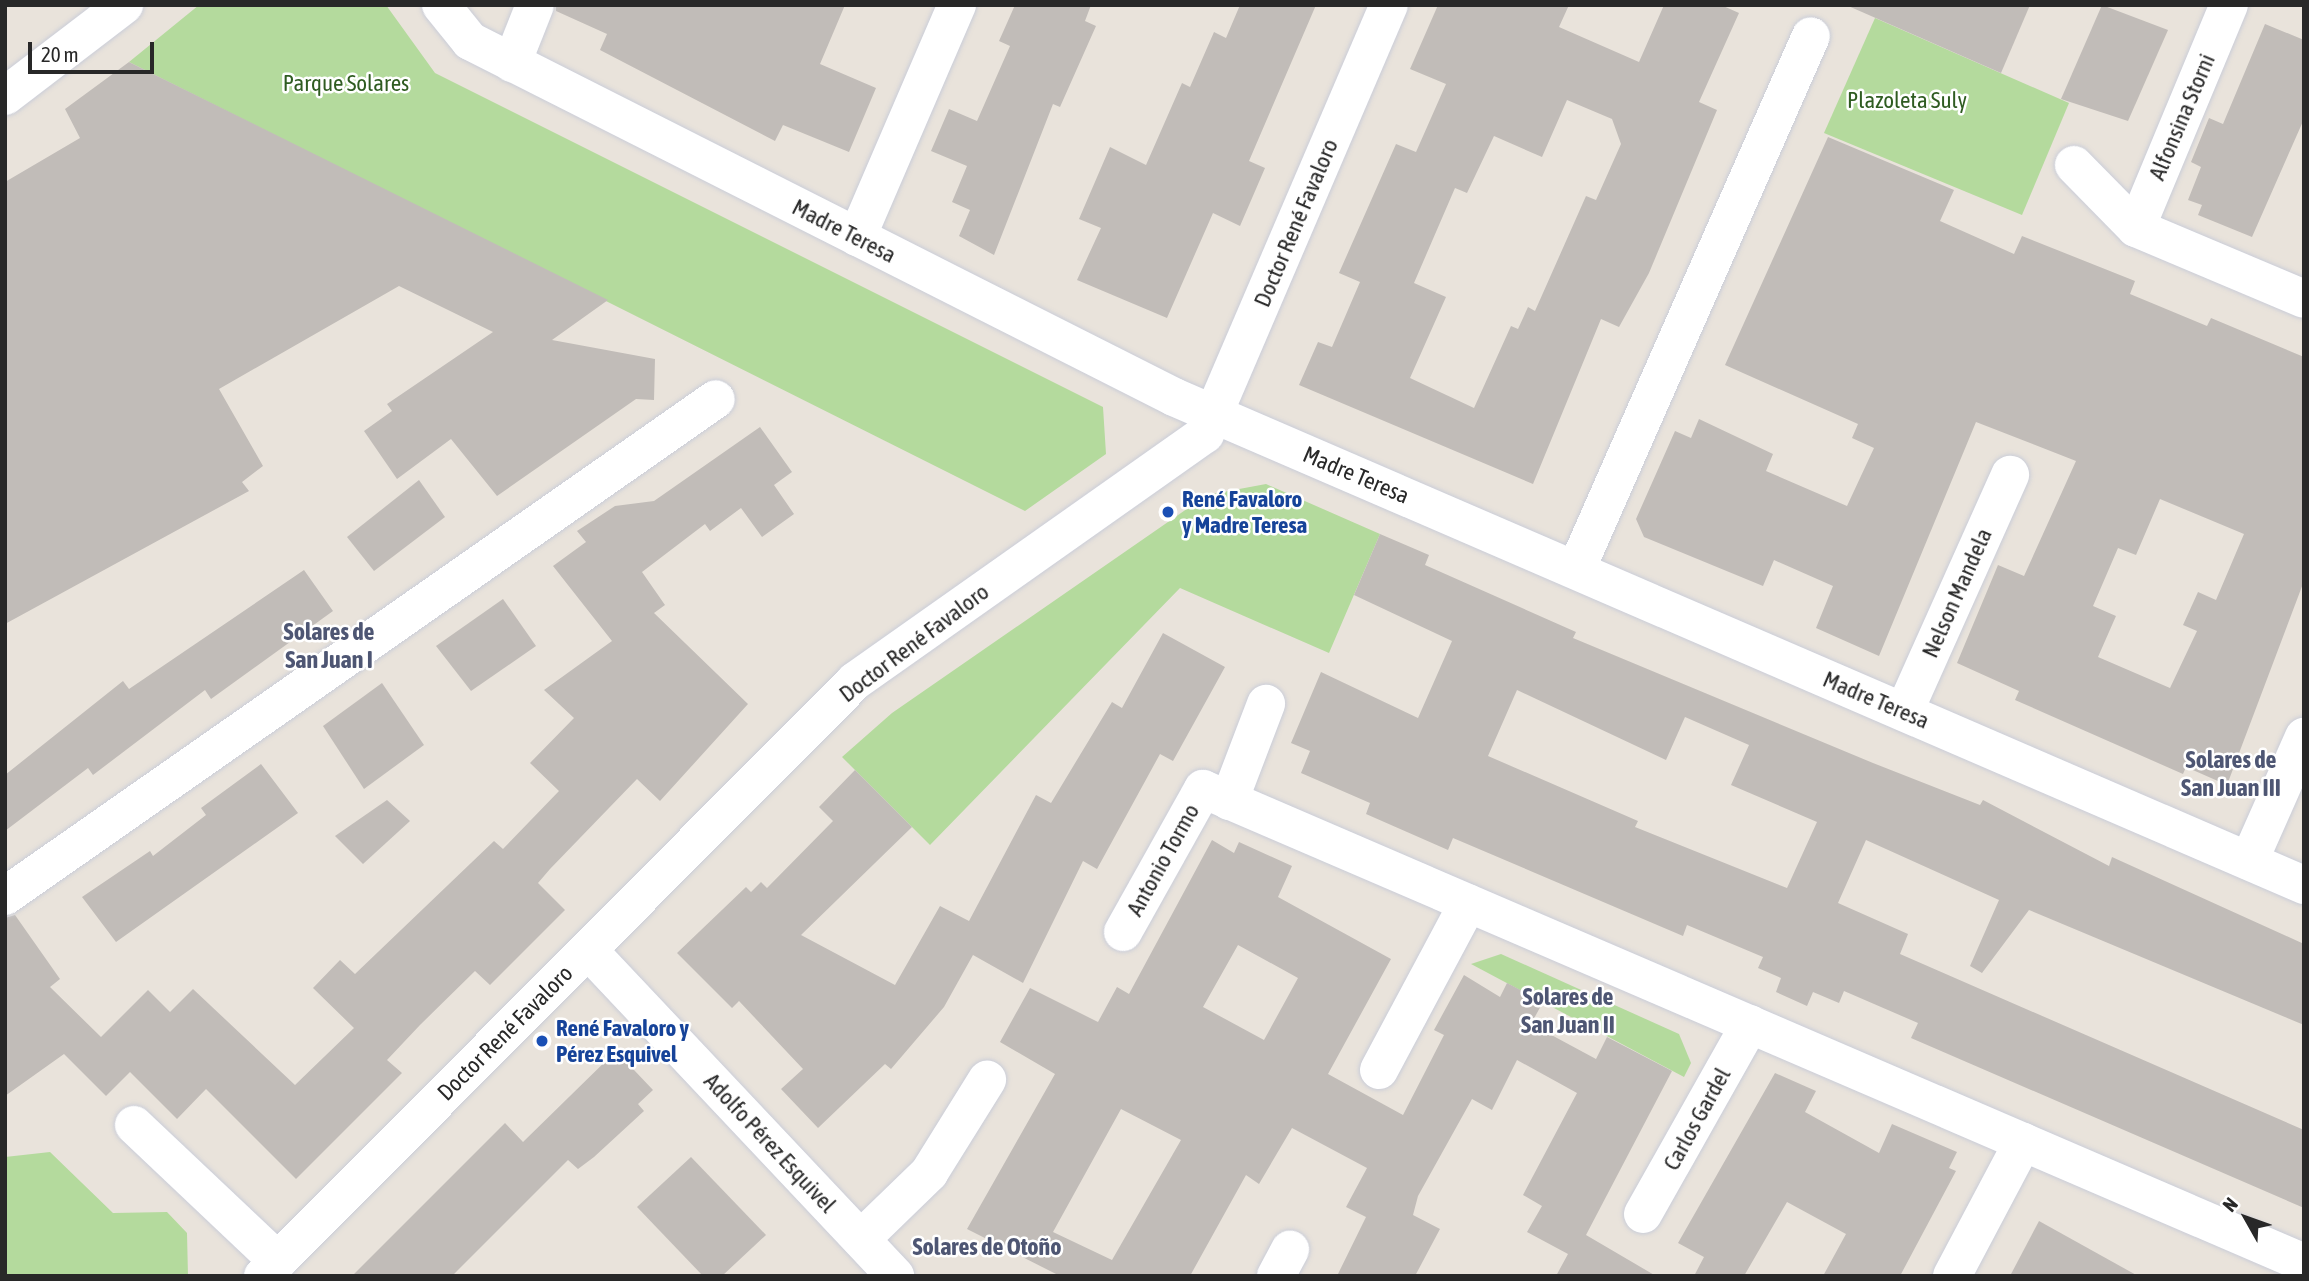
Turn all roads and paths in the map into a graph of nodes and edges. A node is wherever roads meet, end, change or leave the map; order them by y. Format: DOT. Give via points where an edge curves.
graph roads {
  1 [pos="124,5"];
  2 [pos="441,5"];
  3 [pos="535,5"];
  4 [pos="957,5"];
  5 [pos="1389,5"];
  6 [pos="2229,5"];
  7 [pos="1811,36"];
  8 [pos="512,63"];
  9 [pos="5,96"];
  10 [pos="2074,165"];
  11 [pos="2136,228"];
  12 [pos="857,237"];
  13 [pos="2304,299"];
  14 [pos="716,399"];
  15 [pos="1214,414"];
  16 [pos="2010,475"];
  17 [pos="1576,570"];
  18 [pos="1266,704"];
  19 [pos="1904,712"];
  20 [pos="2304,737"];
  21 [pos="1216,795"];
  22 [pos="2249,861"];
  23 [pos="2304,885"];
  24 [pos="5,896"];
  25 [pos="1468,903"];
  26 [pos="1123,932"];
  27 [pos="587,950"];
  28 [pos="1750,1024"];
  29 [pos="1379,1070"];
  30 [pos="987,1080"];
  31 [pos="134,1125"];
  32 [pos="2023,1142"];
  33 [pos="1643,1214"];
  34 [pos="861,1239"];
  35 [pos="2304,1263"];
  36 [pos="271,1268"];
  37 [pos="895,1276"];
  38 [pos="1952,1276"];
  1 -- 9 [label="street"];
  2 -- 8 [label="street, Madre Teresa" via="470,41"];
  3 -- 8 [label="street"];
  4 -- 12 [label="street"];
  5 -- 15 [label="street, Doctor René Favaloro"];
  6 -- 11 [label="street, Alfonsina Storni"];
  7 -- 17 [label="street"];
  8 -- 12 [label="street, Madre Teresa"];
  10 -- 11 [label="street"];
  11 -- 13 [label="street"];
  12 -- 15 [label="street, Madre Teresa"];
  14 -- 24 [label="street"];
  15 -- 17 [label="street, Madre Teresa"];
  15 -- 27 [label="street, Doctor René Favaloro" via="1205,434 855,681"];
  16 -- 19 [label="street, Nelson Mandela"];
  17 -- 19 [label="street, Madre Teresa"];
  18 -- 21 [label="street, Antonio Tormo"];
  19 -- 22 [label="street, Madre Teresa"];
  20 -- 22 [label="street"];
  21 -- 25 [label="street"];
  21 -- 26 [label="street, Antonio Tormo"];
  22 -- 23 [label="street, Madre Teresa"];
  25 -- 28 [label="street"];
  25 -- 29 [label="street"];
  27 -- 34 [label="street, Adolfo Pérez Esquivel"];
  27 -- 36 [label="street, Doctor René Favaloro"];
  28 -- 32 [label="street"];
  28 -- 33 [label="street, Carlos Gardel"];
  30 -- 34 [label="street" via="929,1173"];
  31 -- 36 [label="street"];
  32 -- 35 [label="street"];
  32 -- 38 [label="street"];
  34 -- 37 [label="street, Adolfo Pérez Esquivel"];
}
